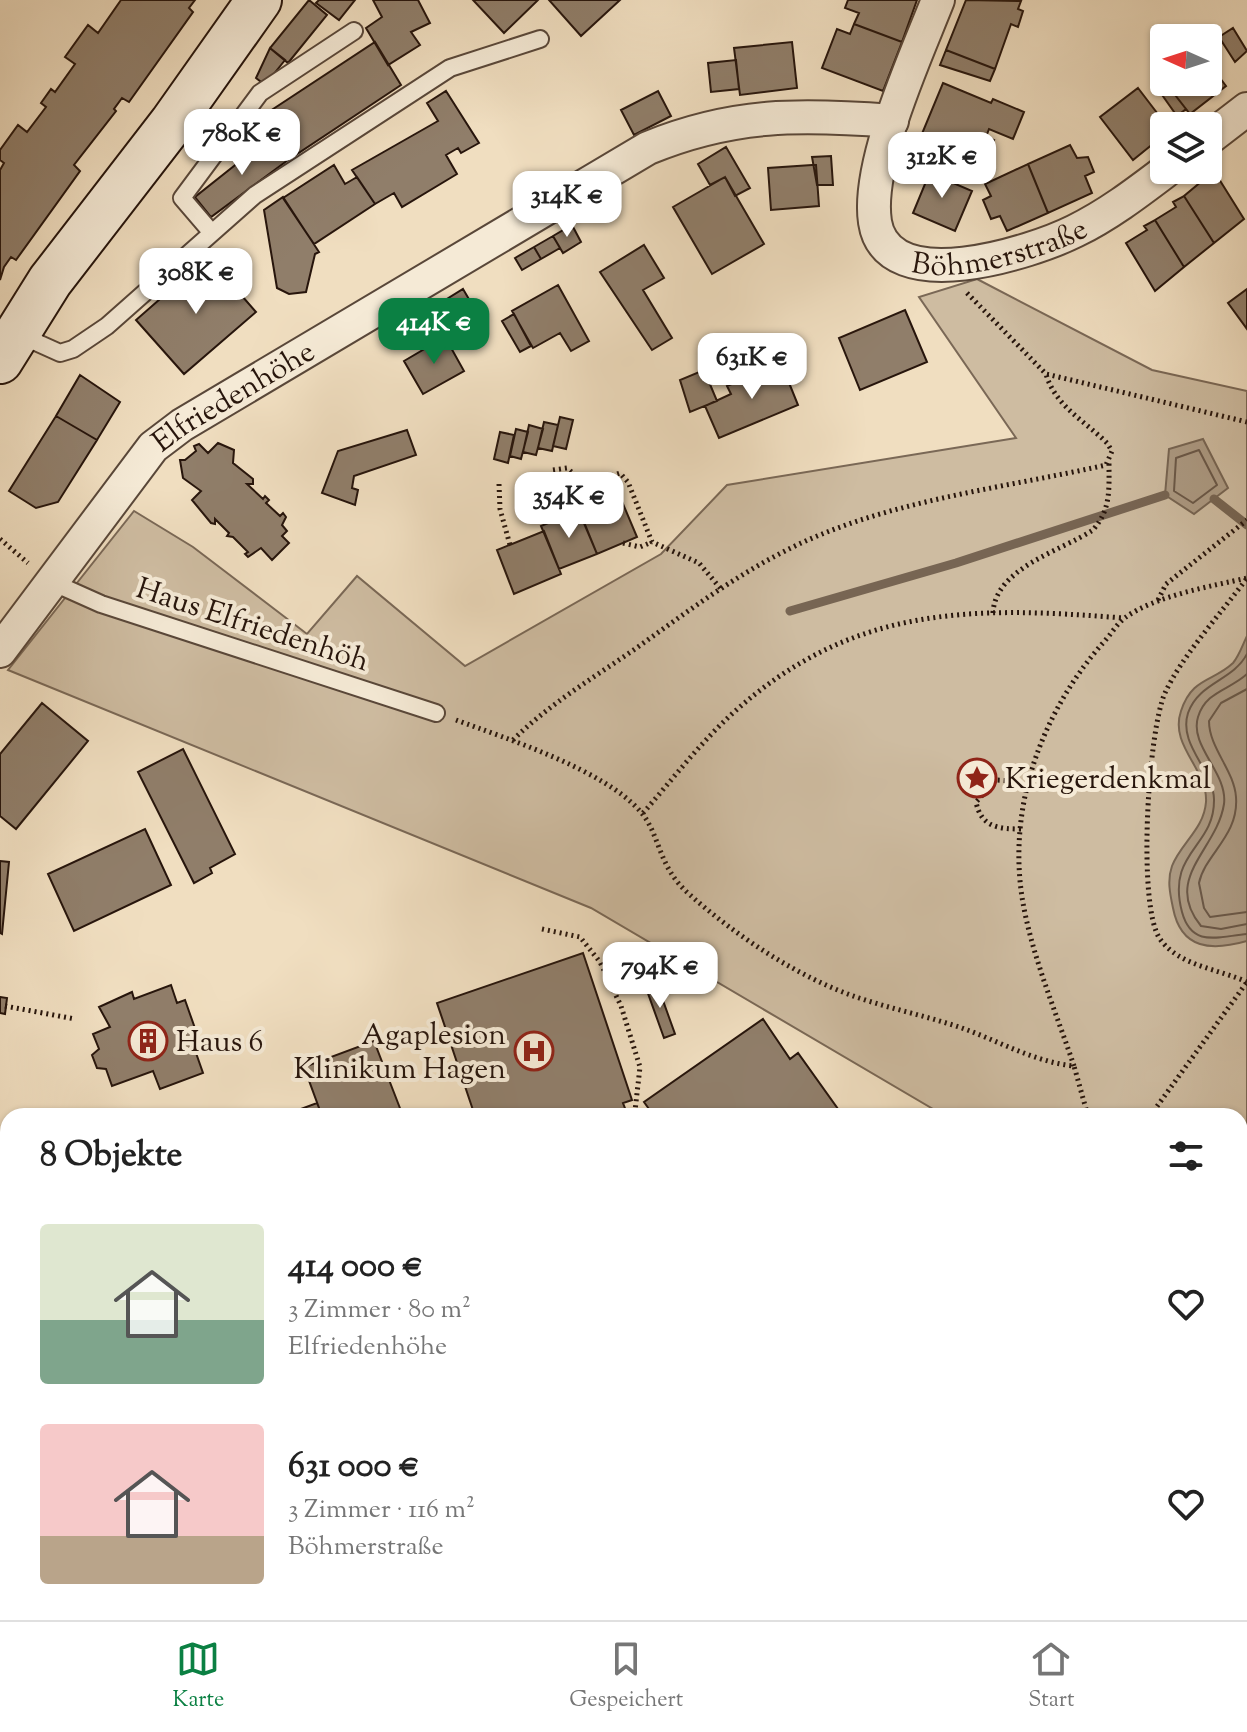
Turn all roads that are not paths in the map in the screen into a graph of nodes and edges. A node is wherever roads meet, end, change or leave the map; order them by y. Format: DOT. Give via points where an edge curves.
graph roads {
  1 [pos="259,0"];
  2 [pos="938,0"];
  3 [pos="354,31"];
  4 [pos="540,39"];
  5 [pos="1247,109"];
  6 [pos="892,121"];
  7 [pos="1222,128"];
  8 [pos="1150,182"];
  9 [pos="212,233"];
  10 [pos="5,340"];
  11 [pos="44,575"];
  12 [pos="0,651"];
  13 [pos="436,713"];
  1 -- 10 [label="main road"];
  2 -- 6 [label="street, Böhmerstraße"];
  3 -- 9 [label="lane" via="260,93 182,198"];
  4 -- 9 [label="lane" via="450,68 255,195"];
  5 -- 7 [label="street"];
  6 -- 8 [label="street, Böhmerstraße" via="875,224 882,241 919,264 1014,255 1075,231"];
  6 -- 11 [label="street, Elfriedenhöhe" via="767,116 685,133 648,148 182,425 153,447"];
  9 -- 10 [label="lane" via="107,326 73,349 60,353"];
  11 -- 12 [label="street, Elfriedenhöhe"];
  11 -- 13 [label="lane, Haus Elfriedenhöh" via="101,604"];
}
